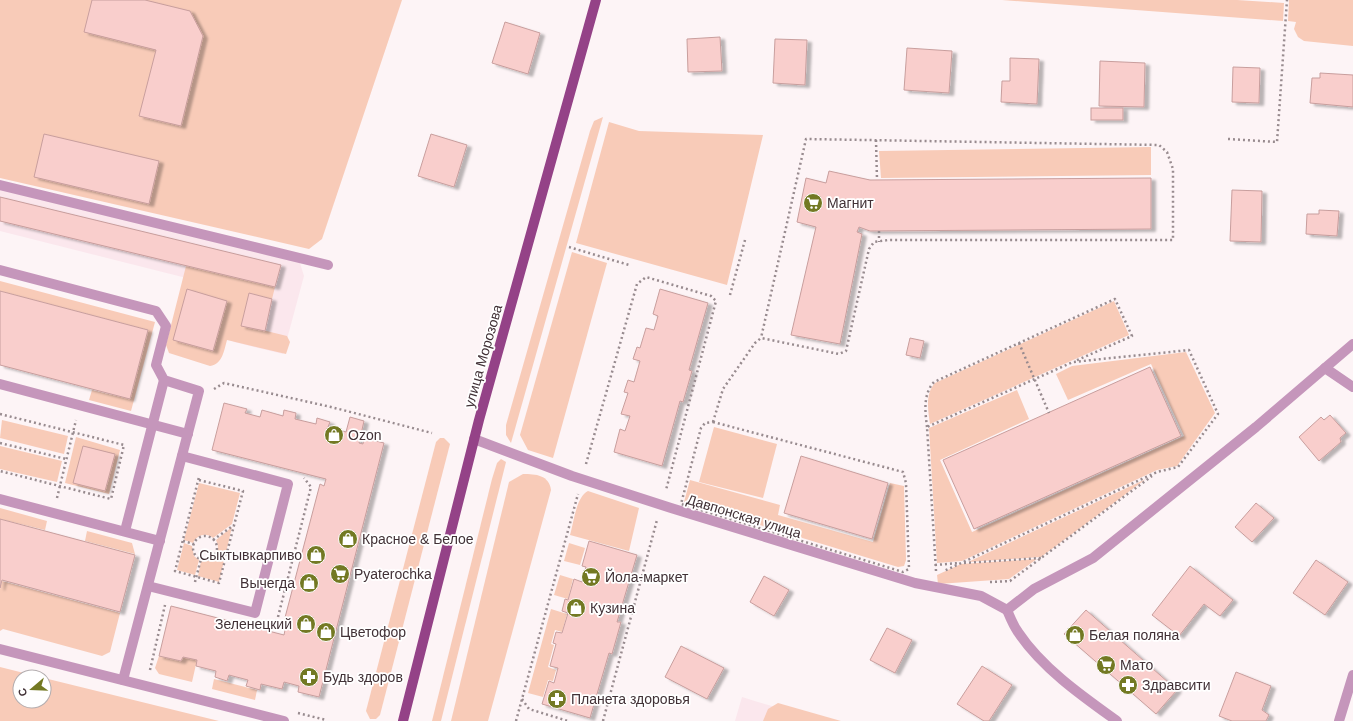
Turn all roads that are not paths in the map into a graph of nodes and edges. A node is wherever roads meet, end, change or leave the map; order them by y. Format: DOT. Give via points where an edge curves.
graph roads {
  1 [pos="596,0"];
  2 [pos="0,185"];
  3 [pos="328,265"];
  4 [pos="0,270"];
  5 [pos="1353,344"];
  6 [pos="1326,368"];
  7 [pos="164,380"];
  8 [pos="0,384"];
  9 [pos="1353,387"];
  10 [pos="153,425"];
  11 [pos="188,434"];
  12 [pos="474,439"];
  13 [pos="182,456"];
  14 [pos="0,499"];
  15 [pos="124,531"];
  16 [pos="160,541"];
  17 [pos="148,586"];
  18 [pos="1007,610"];
  19 [pos="0,649"];
  20 [pos="1353,675"];
  21 [pos="123,680"];
  22 [pos="284,721"];
  23 [pos="403,721"];
  24 [pos="1117,721"];
  25 [pos="1340,721"];
  1 -- 12 [label="main road, улица Морозова"];
  2 -- 3 [label="street"];
  4 -- 7 [label="street" via="156,311 166,326 156,365"];
  5 -- 6 [label="street"];
  6 -- 9 [label="street"];
  6 -- 18 [label="street" via="1179,491 1093,558 1034,589"];
  7 -- 10 [label="street"];
  7 -- 11 [label="street" via="199,391"];
  8 -- 10 [label="street"];
  10 -- 11 [label="street"];
  10 -- 15 [label="street"];
  11 -- 13 [label="street"];
  12 -- 18 [label="street, Давпонская улица" via="572,476 671,508 915,583 980,596"];
  12 -- 23 [label="main road, улица Морозова"];
  13 -- 16 [label="street"];
  13 -- 17 [label="street" via="288,484 256,613"];
  14 -- 15 [label="street"];
  15 -- 16 [label="street"];
  16 -- 17 [label="street"];
  17 -- 21 [label="street"];
  18 -- 24 [label="street" via="1017,631 1037,656 1085,698"];
  19 -- 21 [label="street"];
  20 -- 25 [label="street"];
  21 -- 22 [label="street"];
}
